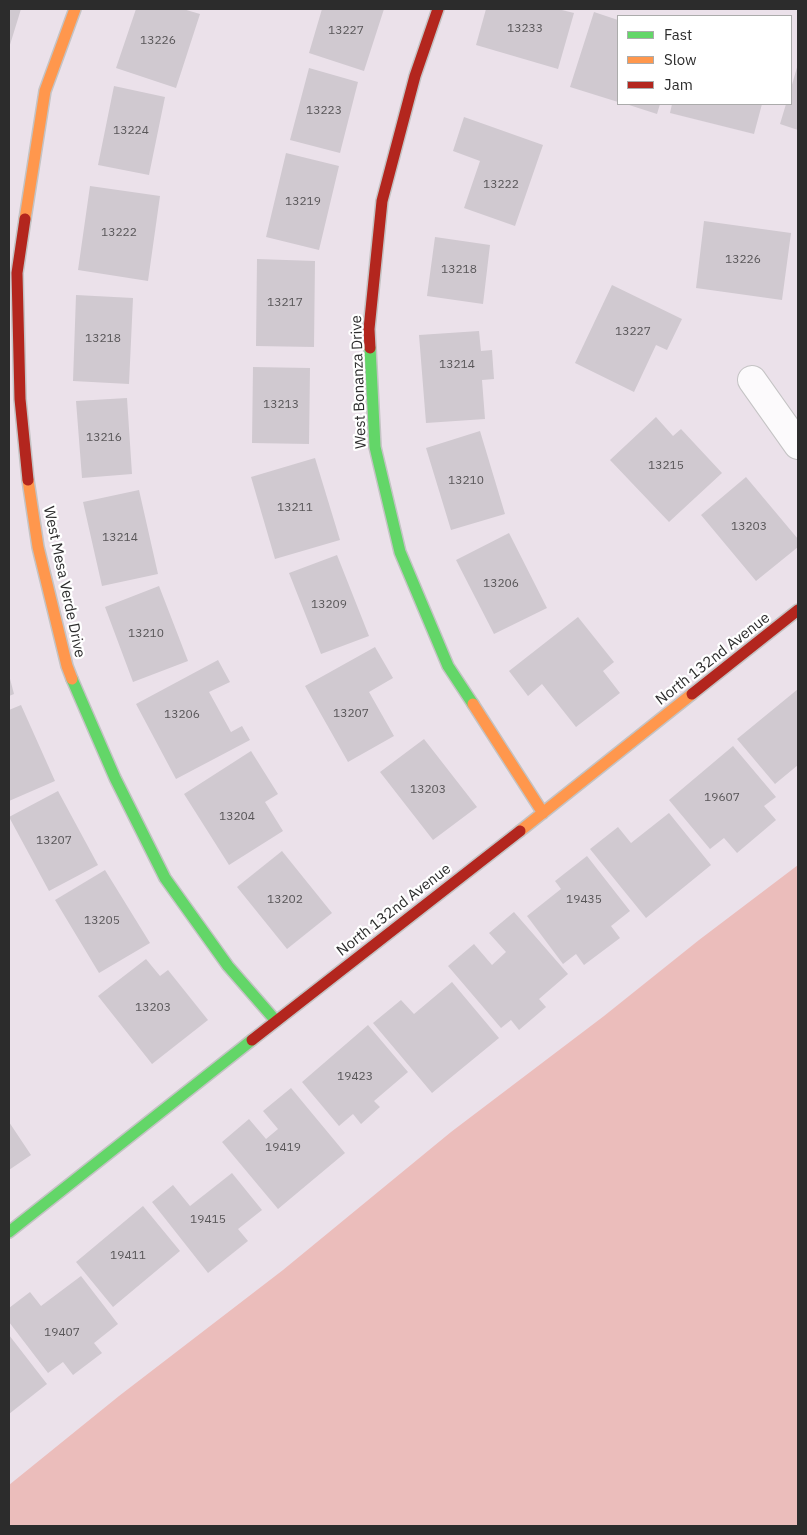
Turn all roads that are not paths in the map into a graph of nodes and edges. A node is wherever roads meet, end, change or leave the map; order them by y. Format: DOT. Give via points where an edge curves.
graph roads {
  1 [pos="75,9"];
  2 [pos="438,9"];
  3 [pos="752,380"];
  4 [pos="798,445"];
  5 [pos="798,610"];
  6 [pos="543,813"];
  7 [pos="276,1021"];
  8 [pos="9,1232"];
  1 -- 7 [label="street, West Mesa Verde Drive" via="45,91 17,273 20,399 38,547 67,666 123,795 165,878 228,966"];
  2 -- 6 [label="street, West Bonanza Drive" via="382,201 369,328 375,447 400,552 448,666"];
  3 -- 4 [label="street"];
  5 -- 6 [label="street, North 132nd Avenue"];
  6 -- 7 [label="street, North 132nd Avenue"];
  7 -- 8 [label="street, North 132nd Avenue"];
}
